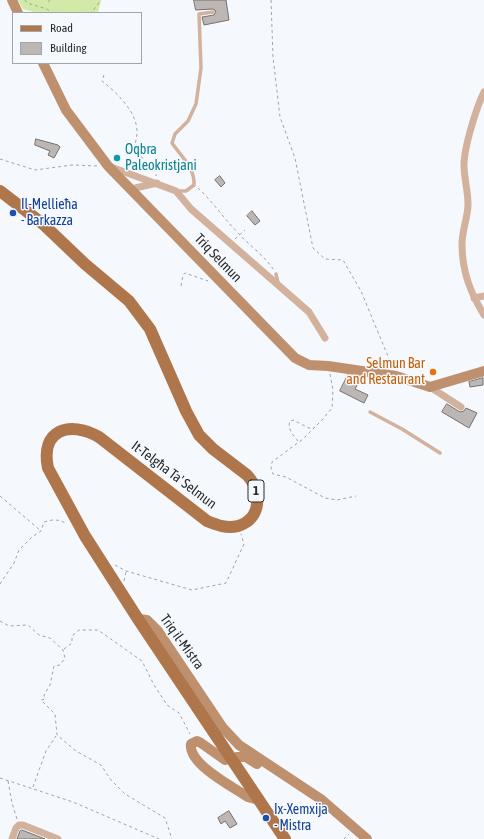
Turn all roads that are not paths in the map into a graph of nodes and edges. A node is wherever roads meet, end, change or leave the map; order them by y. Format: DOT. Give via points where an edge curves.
graph roads {
  1 [pos="12,0"];
  2 [pos="18,12"];
  3 [pos="213,12"];
  4 [pos="43,64"];
  5 [pos="484,92"];
  6 [pos="108,166"];
  7 [pos="157,183"];
  8 [pos="131,189"];
  9 [pos="0,191"];
  10 [pos="176,191"];
  11 [pos="276,274"];
  12 [pos="278,285"];
  13 [pos="484,296"];
  14 [pos="474,298"];
  15 [pos="484,315"];
  16 [pos="325,338"];
  17 [pos="484,371"];
  18 [pos="430,387"];
  19 [pos="461,407"];
  20 [pos="370,412"];
  21 [pos="440,453"];
  22 [pos="138,619"];
  23 [pos="237,757"];
  24 [pos="225,760"];
  25 [pos="259,798"];
  26 [pos="322,800"];
  27 [pos="12,839"];
  28 [pos="58,839"];
  29 [pos="285,839"];
  30 [pos="367,839"];
  1 -- 2 [label="street"];
  3 -- 10 [label="lane" via="199,14 201,68 196,104 188,121 175,134 172,143 192,170 194,185 186,191"];
  4 -- 6 [label="street, Triq Selmun" via="66,110"];
  5 -- 14 [label="street" via="474,117 464,165 468,206 462,243 465,270"];
  6 -- 7 [label="street"];
  6 -- 8 [label="street, Triq Selmun"];
  7 -- 8 [label="street"];
  7 -- 10 [label="street"];
  8 -- 18 [label="street, Triq Selmun" via="295,358 309,365 396,376"];
  9 -- 22 [label="main road, It-Telgħa Ta' Selmun / 1" via="43,224 129,301 156,340 199,435 247,475 256,488 256,512 250,519 237,526 217,525 208,521 99,437 74,428 65,429 53,437 46,458 48,468 85,535"];
  10 -- 12 [label="street" via="191,209"];
  11 -- 12 [label="lane"];
  12 -- 16 [label="street" via="309,312"];
  13 -- 14 [label="street"];
  14 -- 15 [label="street"];
  17 -- 18 [label="street"];
  18 -- 19 [label="street, Triq Selmun"];
  20 -- 21 [label="lane"];
  22 -- 25 [label="main road, Triq il-Mistra"];
  22 -- 26 [label="street, Triq il-Mistra" via="147,620 156,628 230,737"];
  23 -- 26 [label="street, Triq il-Mistra" via="246,757"];
  24 -- 25 [label="street" via="201,742 191,744 194,758 201,766 248,797 255,800"];
  25 -- 29 [label="main road, Triq il-Mistra"];
  26 -- 30 [label="street, Triq il-Mistra"];
  27 -- 28 [label="street" via="19,825"];
}
